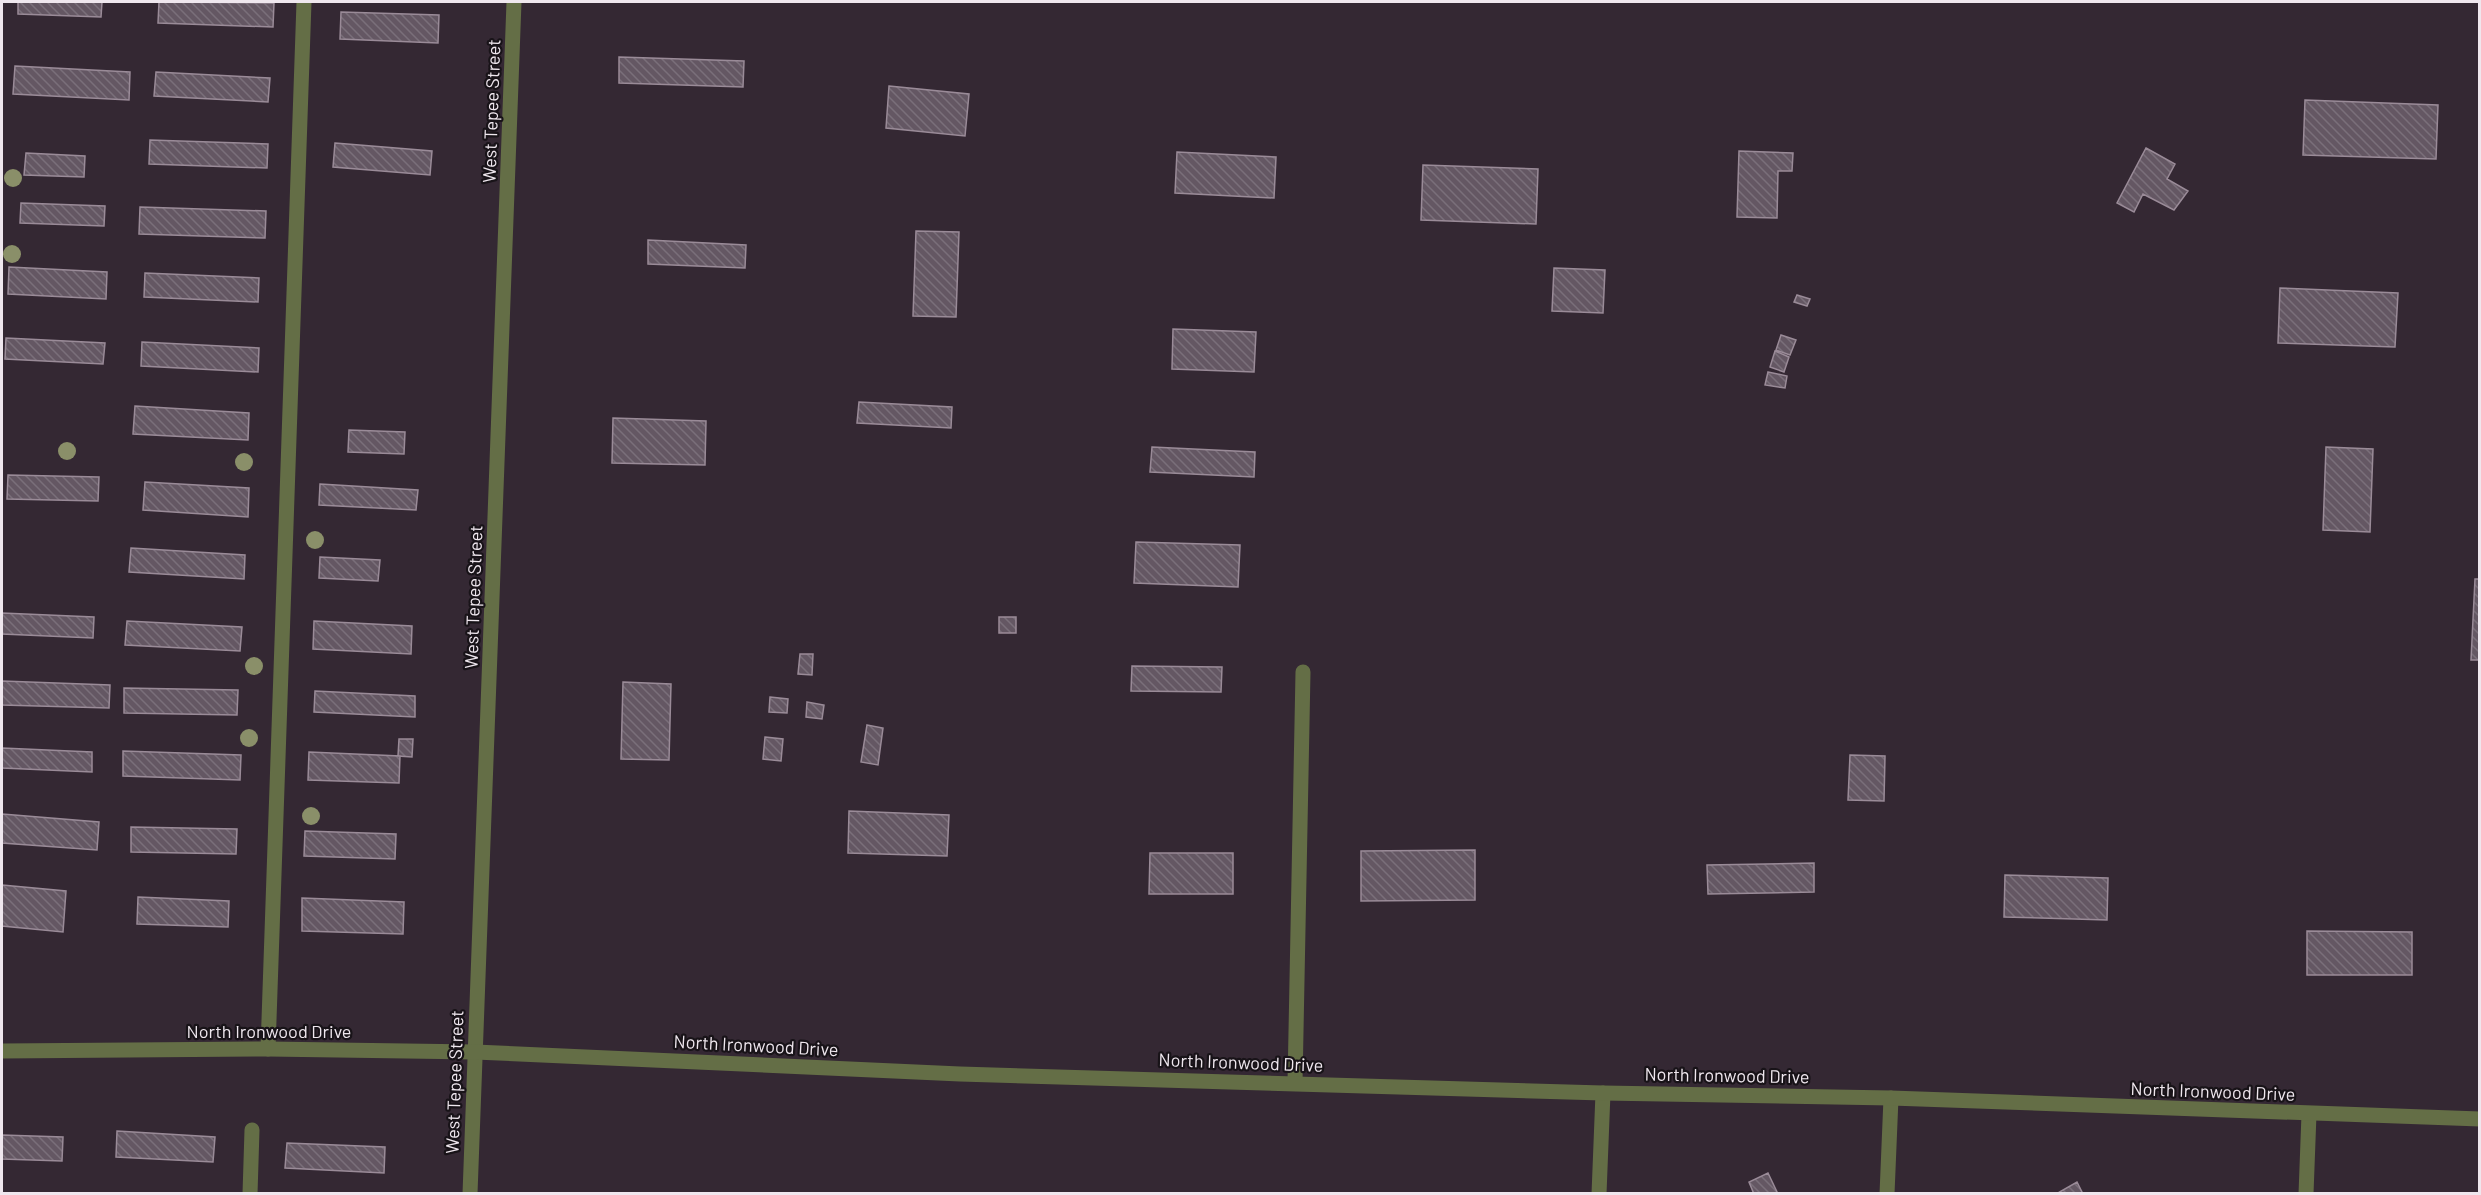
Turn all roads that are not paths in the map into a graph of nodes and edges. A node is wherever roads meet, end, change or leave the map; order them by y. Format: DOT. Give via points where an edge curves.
graph roads {
  1 [pos="304,2"];
  2 [pos="514,2"];
  3 [pos="1303,672"];
  4 [pos="268,1049"];
  5 [pos="2,1051"];
  6 [pos="475,1052"];
  7 [pos="1295,1083"];
  8 [pos="1603,1093"];
  9 [pos="1891,1098"];
  10 [pos="2309,1114"];
  11 [pos="2480,1119"];
  12 [pos="252,1130"];
  13 [pos="250,1194"];
  14 [pos="470,1194"];
  15 [pos="1599,1194"];
  16 [pos="1887,1194"];
  17 [pos="2307,1194"];
  1 -- 4 [label="street"];
  2 -- 6 [label="street, West Tepee Street"];
  3 -- 7 [label="street"];
  4 -- 5 [label="street, North Ironwood Drive"];
  4 -- 6 [label="street, North Ironwood Drive"];
  6 -- 7 [label="street, North Ironwood Drive" via="960,1074"];
  6 -- 14 [label="street, West Tepee Street"];
  7 -- 8 [label="street, North Ironwood Drive"];
  8 -- 9 [label="street, North Ironwood Drive"];
  8 -- 15 [label="street"];
  9 -- 10 [label="street, North Ironwood Drive"];
  9 -- 16 [label="street"];
  10 -- 11 [label="street, North Ironwood Drive"];
  10 -- 17 [label="street"];
  12 -- 13 [label="street"];
}
